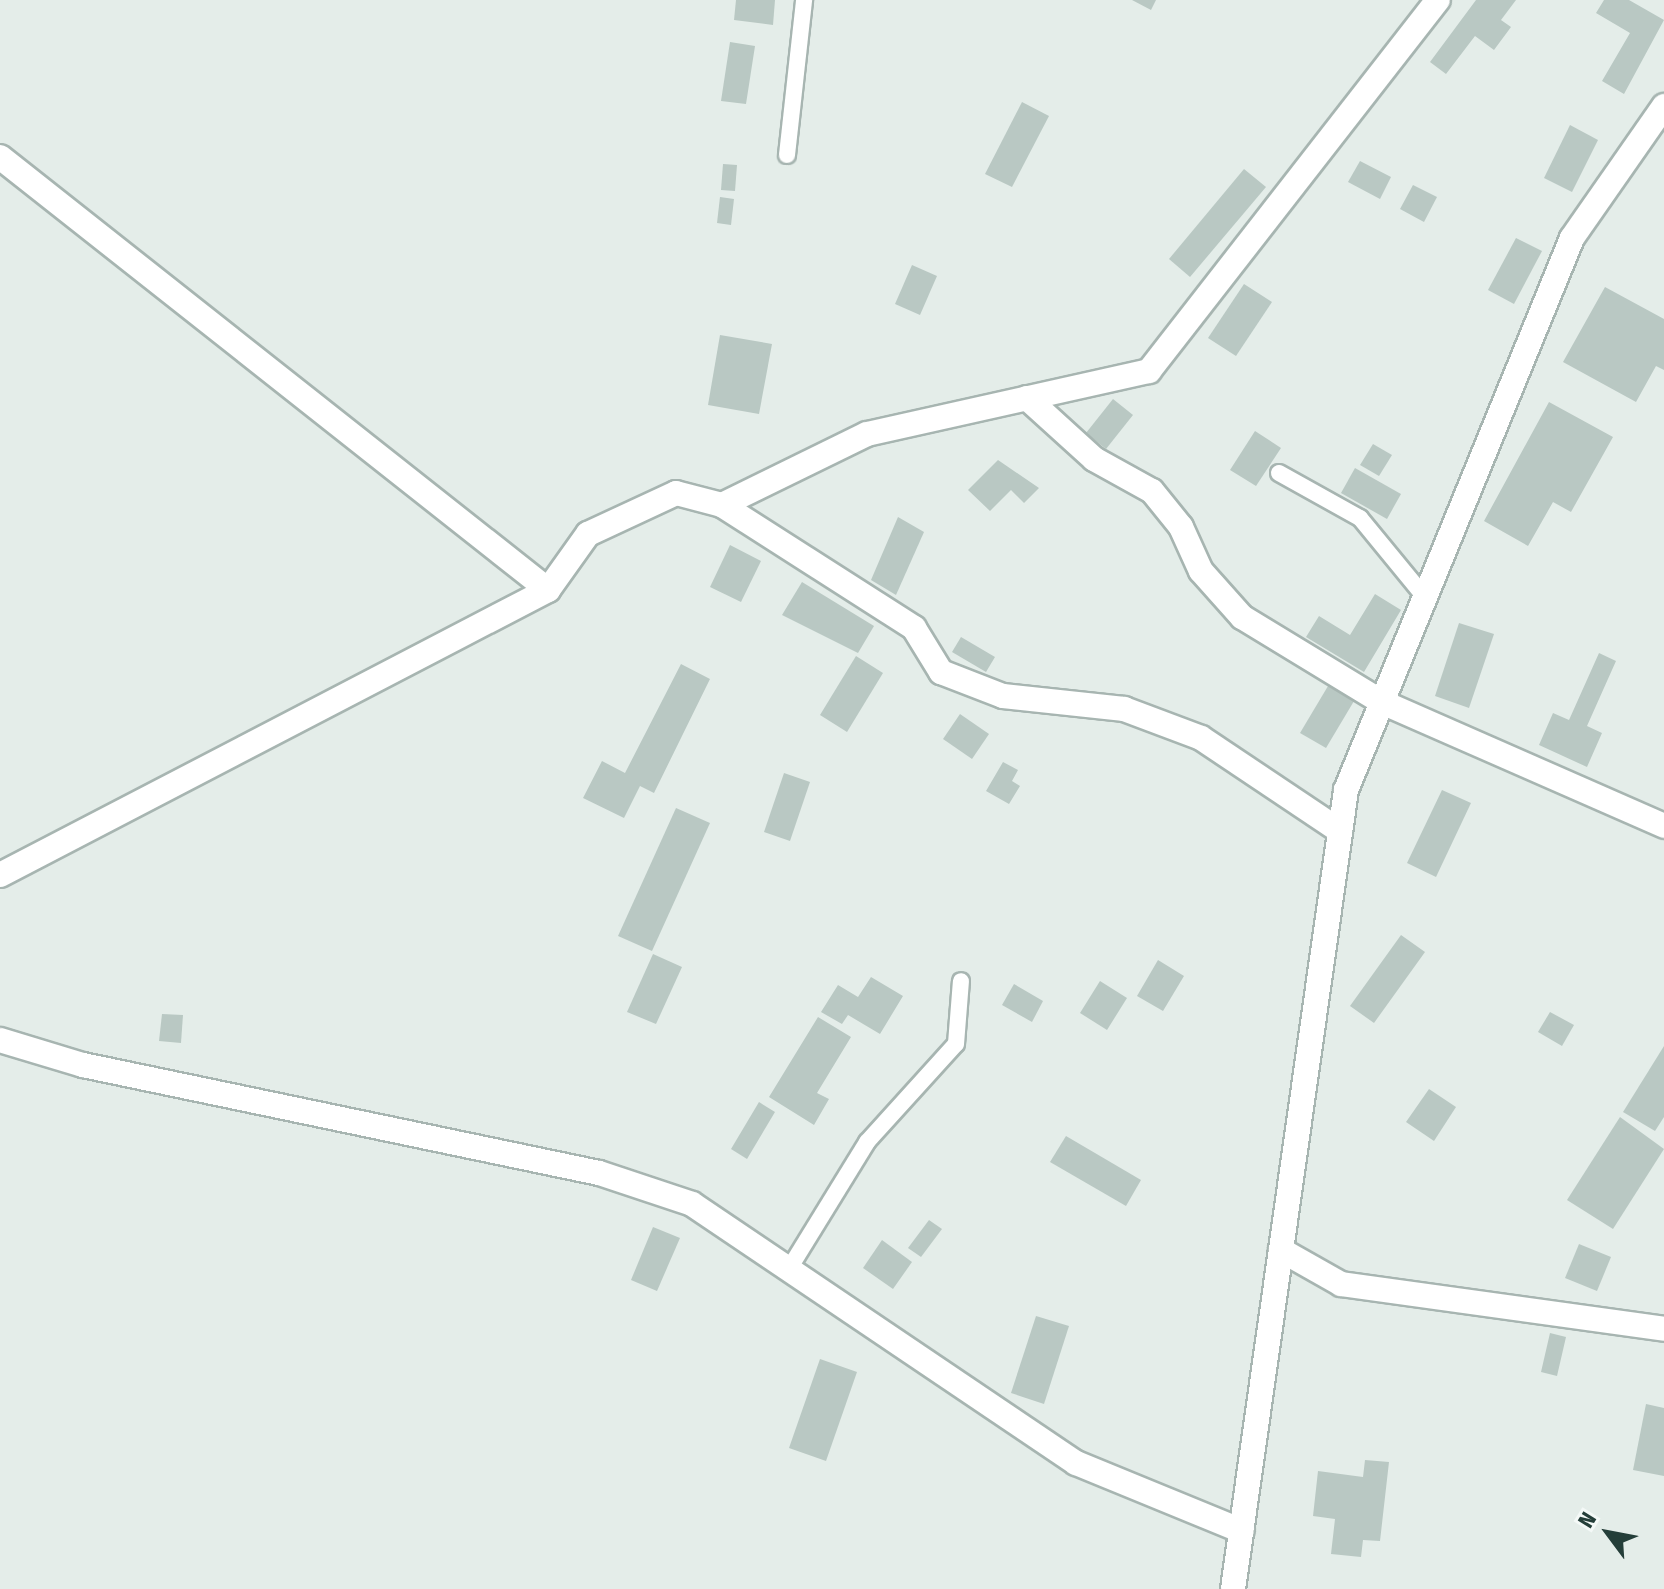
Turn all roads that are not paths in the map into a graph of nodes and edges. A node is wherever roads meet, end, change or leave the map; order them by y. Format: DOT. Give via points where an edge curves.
graph roads {
  1 [pos="804,0"];
  2 [pos="1438,0"];
  3 [pos="1664,106"];
  4 [pos="787,155"];
  5 [pos="0,157"];
  6 [pos="1027,398"];
  7 [pos="1279,473"];
  8 [pos="722,505"];
  9 [pos="548,590"];
  10 [pos="1425,597"];
  11 [pos="1382,702"];
  12 [pos="1664,826"];
  13 [pos="1340,831"];
  14 [pos="0,875"];
  15 [pos="961,981"];
  16 [pos="0,1040"];
  17 [pos="1281,1250"];
  18 [pos="789,1269"];
  19 [pos="1664,1329"];
  20 [pos="1242,1531"];
  21 [pos="1233,1589"];
  1 -- 4 [label="lane"];
  2 -- 6 [label="street" via="1149,371"];
  3 -- 10 [label="street" via="1572,238"];
  5 -- 9 [label="street"];
  6 -- 8 [label="street" via="867,434"];
  6 -- 11 [label="street" via="1094,459 1152,491 1181,527 1201,571 1242,617"];
  7 -- 10 [label="lane" via="1360,518"];
  8 -- 9 [label="street" via="676,493 588,534"];
  8 -- 13 [label="street" via="914,628 941,672 1003,696 1124,709 1201,738"];
  9 -- 14 [label="street"];
  10 -- 11 [label="street"];
  11 -- 12 [label="street"];
  11 -- 13 [label="street" via="1346,790"];
  13 -- 17 [label="street"];
  15 -- 18 [label="lane" via="956,1044 867,1142"];
  16 -- 18 [label="street" via="83,1065 599,1173 692,1204"];
  17 -- 19 [label="street" via="1341,1284"];
  17 -- 20 [label="street"];
  18 -- 20 [label="street" via="1076,1463"];
  20 -- 21 [label="street"];
}
